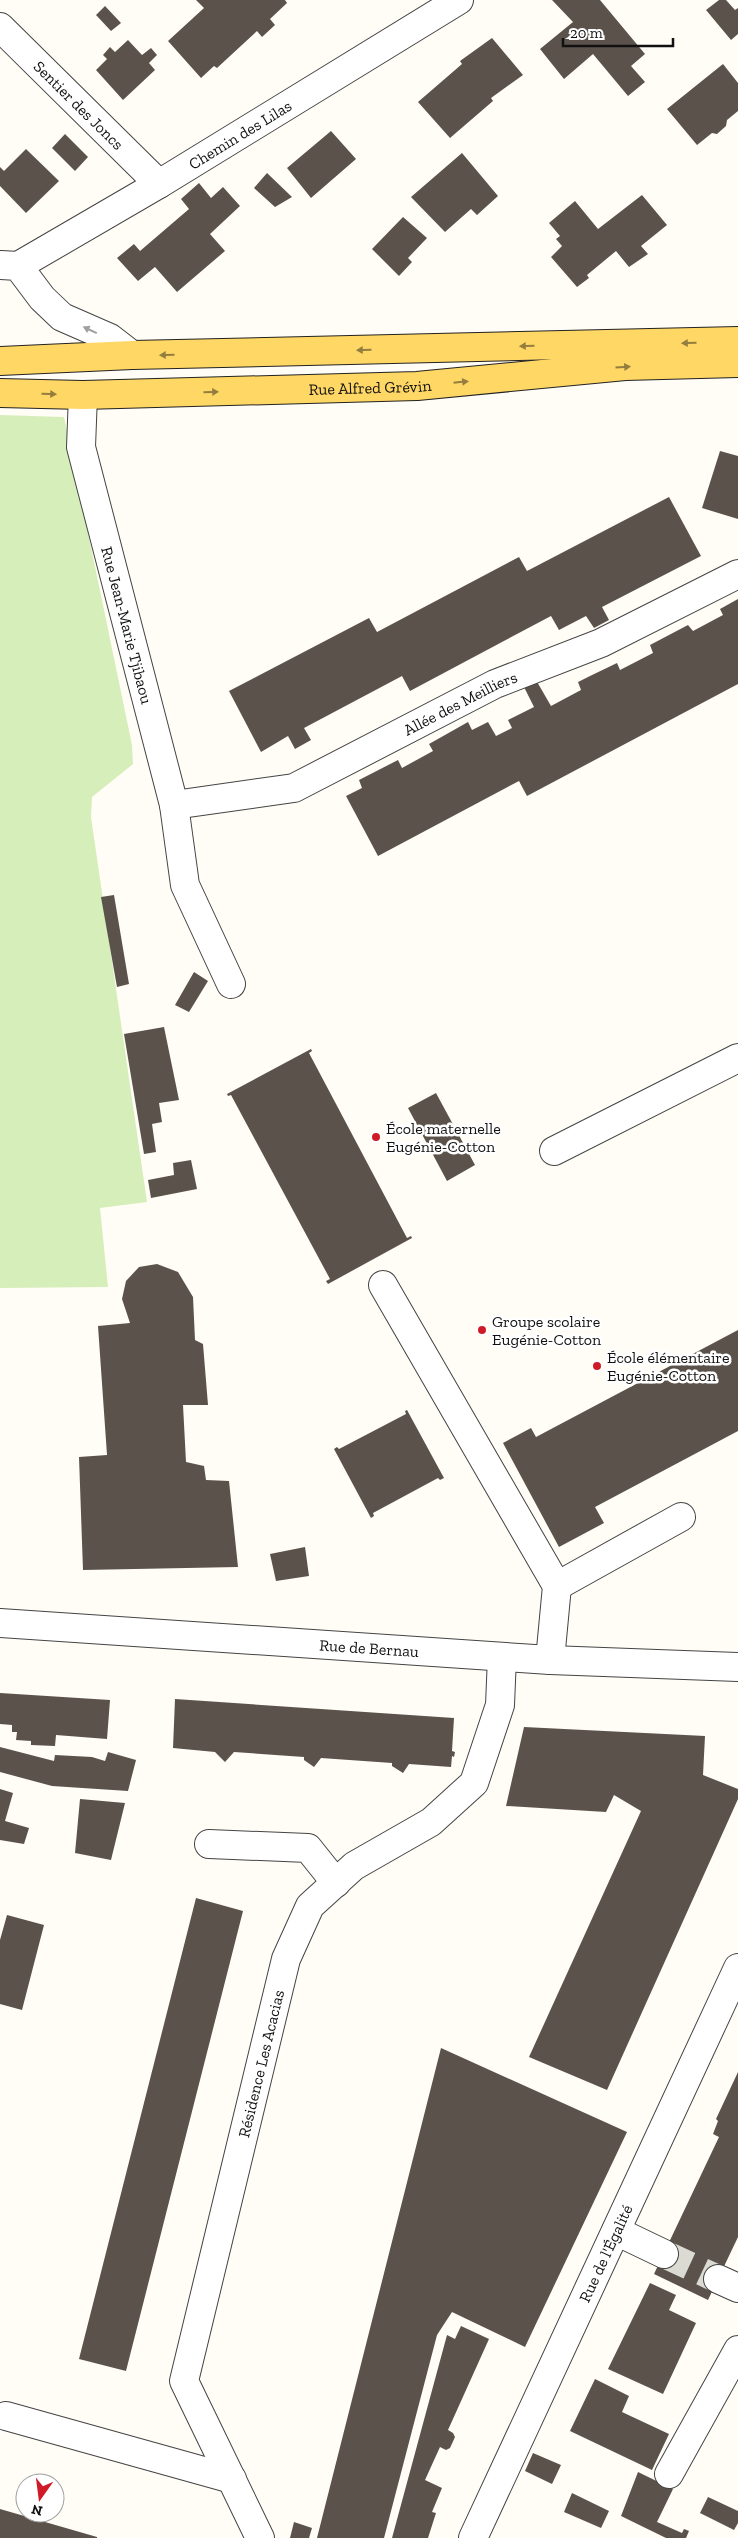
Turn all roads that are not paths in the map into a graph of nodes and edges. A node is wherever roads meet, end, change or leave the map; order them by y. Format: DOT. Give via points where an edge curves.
graph roads {
  1 [pos="459,0"];
  2 [pos="0,27"];
  3 [pos="159,184"];
  4 [pos="9,265"];
  5 [pos="738,342"];
  6 [pos="132,355"];
  7 [pos="0,361"];
  8 [pos="738,363"];
  9 [pos="0,393"];
  10 [pos="83,395"];
  11 [pos="738,574"];
  12 [pos="174,805"];
  13 [pos="231,984"];
  14 [pos="738,1058"];
  15 [pos="554,1151"];
  16 [pos="383,1285"];
  17 [pos="682,1517"];
  18 [pos="557,1586"];
  19 [pos="0,1623"];
  20 [pos="502,1657"];
  21 [pos="550,1660"];
  22 [pos="738,1668"];
  23 [pos="210,1844"];
  24 [pos="336,1883"];
  25 [pos="738,1968"];
  26 [pos="616,2231"];
  27 [pos="664,2254"];
  28 [pos="738,2350"];
  29 [pos="6,2416"];
  30 [pos="669,2474"];
  31 [pos="232,2479"];
  32 [pos="260,2538"];
  33 [pos="473,2538"];
  1 -- 3 [label="street, Chemin des Lilas"];
  2 -- 3 [label="street, Sentier des Joncs"];
  3 -- 4 [label="street, Chemin des Lilas"];
  6 -- 4 [label="street, one-way" via="110,338 62,316"];
  5 -- 6 [label="main road, one-way"];
  6 -- 7 [label="main road"];
  10 -- 8 [label="main road, Rue Alfred Grévin, one-way" via="417,386 625,366"];
  9 -- 10 [label="main road, Rue Alfred Grévin, one-way"];
  10 -- 12 [label="street, Rue Jean-Marie Tjibaou" via="81,447"];
  11 -- 12 [label="street, Allée des Meilliers" via="601,643 495,684 294,788"];
  12 -- 13 [label="street, Rue Jean-Marie Tjibaou" via="185,885"];
  14 -- 15 [label="street"];
  16 -- 18 [label="street"];
  17 -- 18 [label="street"];
  18 -- 21 [label="street"];
  19 -- 20 [label="street, Rue de Bernau"];
  20 -- 21 [label="street, Rue de Bernau"];
  20 -- 24 [label="street, Résidence Les Acacias" via="500,1705 474,1782 431,1822 354,1866"];
  21 -- 22 [label="street, Rue de Bernau"];
  23 -- 24 [label="street" via="308,1848"];
  24 -- 31 [label="street, Résidence Les Acacias" via="310,1906 286,1958 184,2381"];
  25 -- 26 [label="street, Rue de l'Égalité"];
  26 -- 27 [label="street"];
  26 -- 33 [label="street, Rue de l'Égalité"];
  28 -- 30 [label="street"];
  29 -- 31 [label="street"];
  31 -- 32 [label="street, Résidence Les Acacias"];
}
